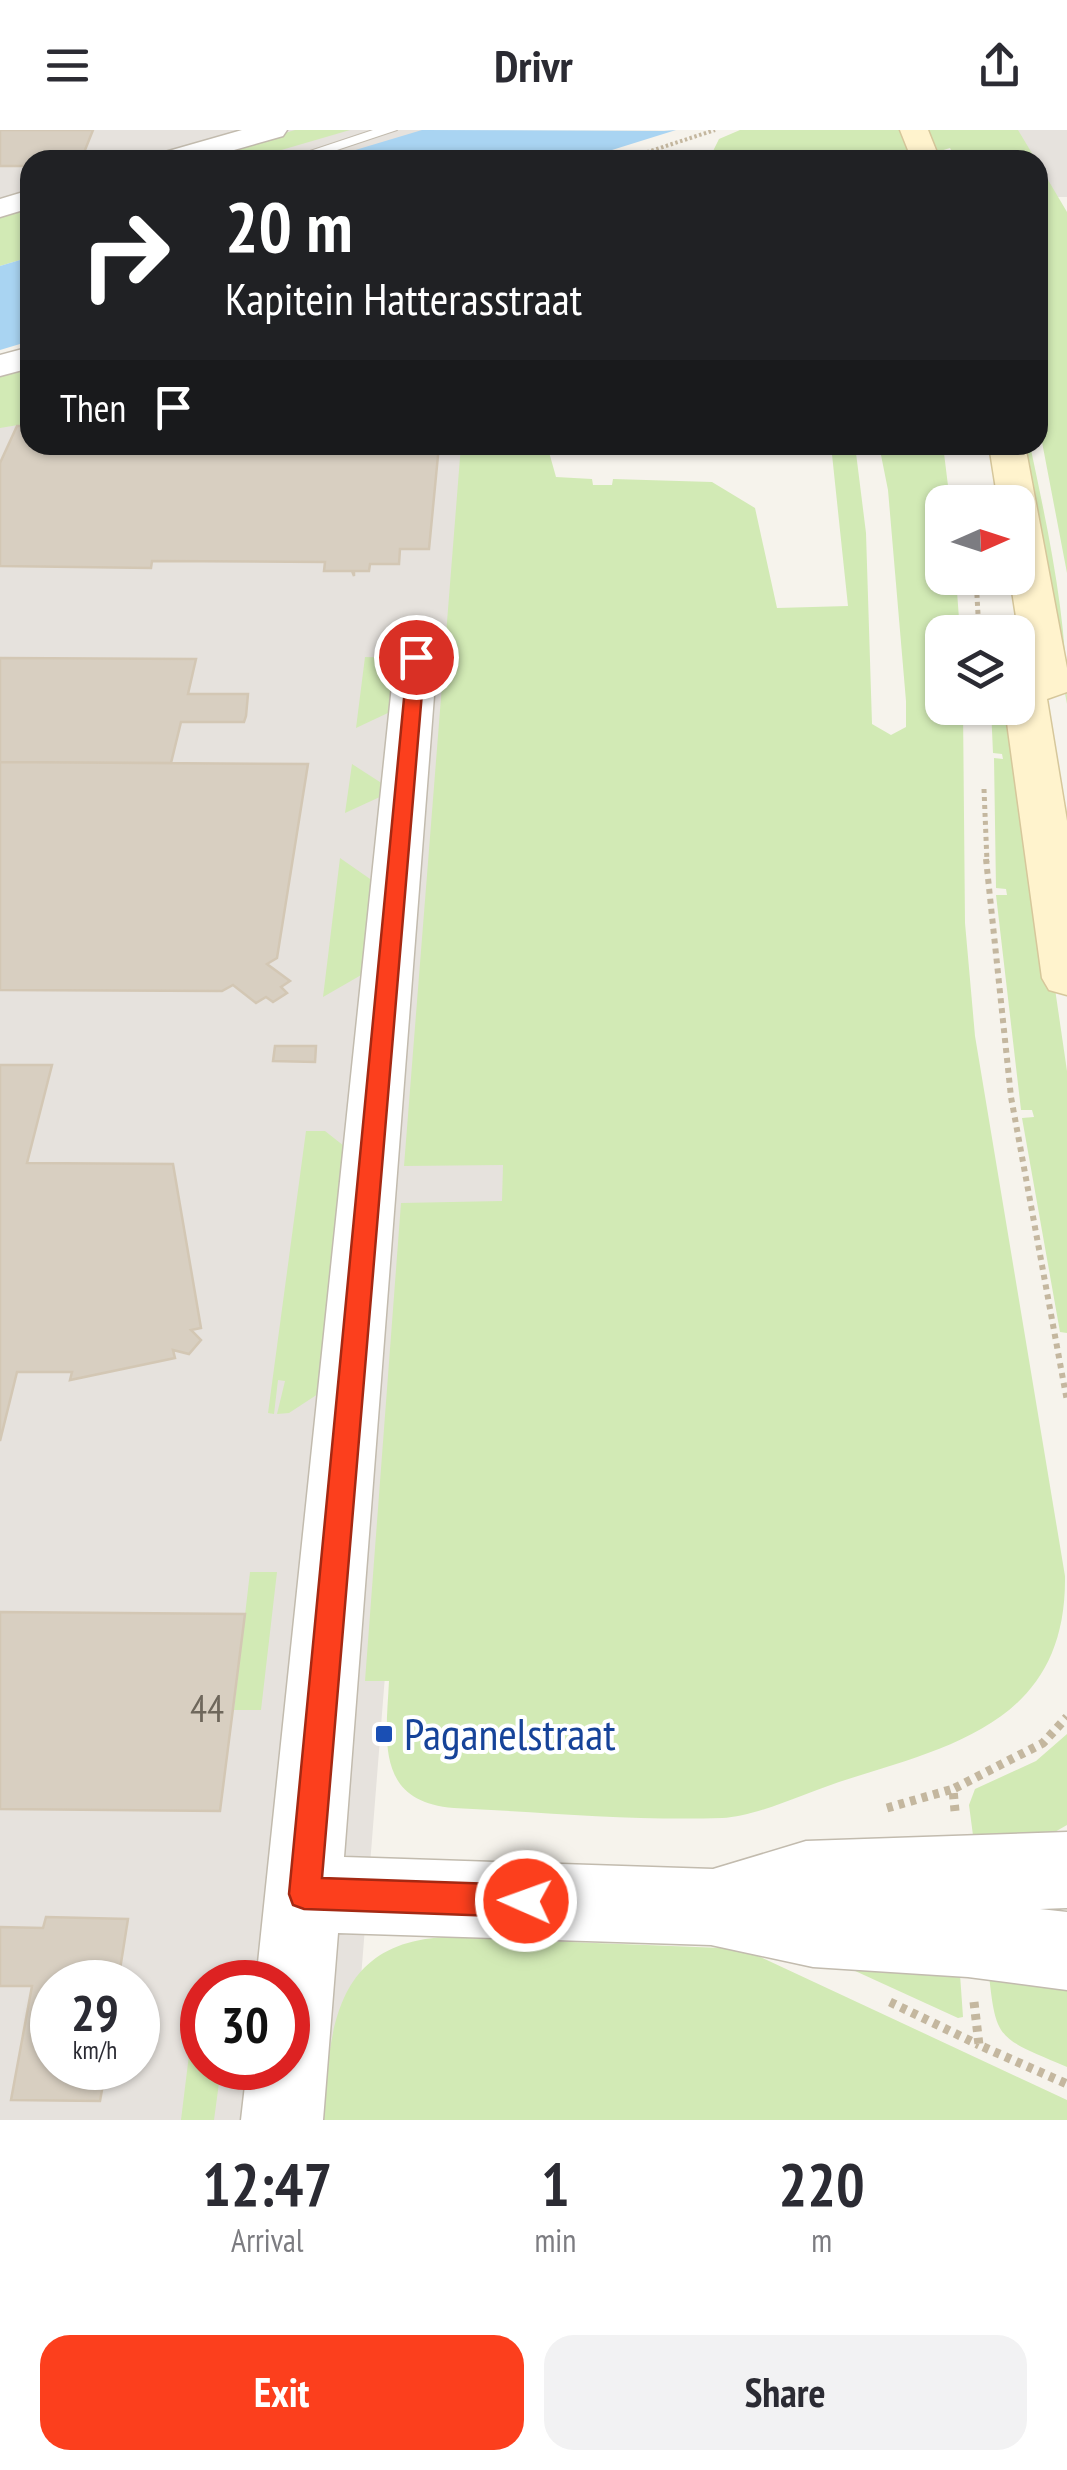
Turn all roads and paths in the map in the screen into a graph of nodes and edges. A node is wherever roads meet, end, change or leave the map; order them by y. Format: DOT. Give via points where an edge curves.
graph roads {
  1 [pos="274,130"];
  2 [pos="390,130"];
  3 [pos="715,130"];
  4 [pos="203,150"];
  5 [pos="323,150"];
  6 [pos="654,150"];
  7 [pos="987,455"];
  8 [pos="1009,455"];
  9 [pos="991,485"];
  10 [pos="1014,485"];
  11 [pos="1034,595"];
  12 [pos="416,657"];
  13 [pos="1029,725"];
  14 [pos="1067,768"];
  15 [pos="984,780"];
  16 [pos="1067,978"];
  17 [pos="1067,1401"];
  18 [pos="1067,1870"];
  19 [pos="304,1894"];
  20 [pos="712,1907"];
  21 [pos="1067,1952"];
  22 [pos="297,1960"];
  23 [pos="285,2090"];
  24 [pos="282,2120"];
  1 -- 4 [label="street"];
  2 -- 5 [label="lane"];
  3 -- 6 [label="path"];
  7 -- 9 [label="street"];
  8 -- 10 [label="street"];
  11 -- 14 [label="street"];
  12 -- 19 [label="street"];
  13 -- 16 [label="street"];
  15 -- 17 [label="path" via="1005,1075"];
  18 -- 20 [label="street" via="806,1879"];
  19 -- 20 [label="street"];
  19 -- 22 [label="street"];
  20 -- 21 [label="street" via="813,1928"];
  23 -- 24 [label="street"];
}
